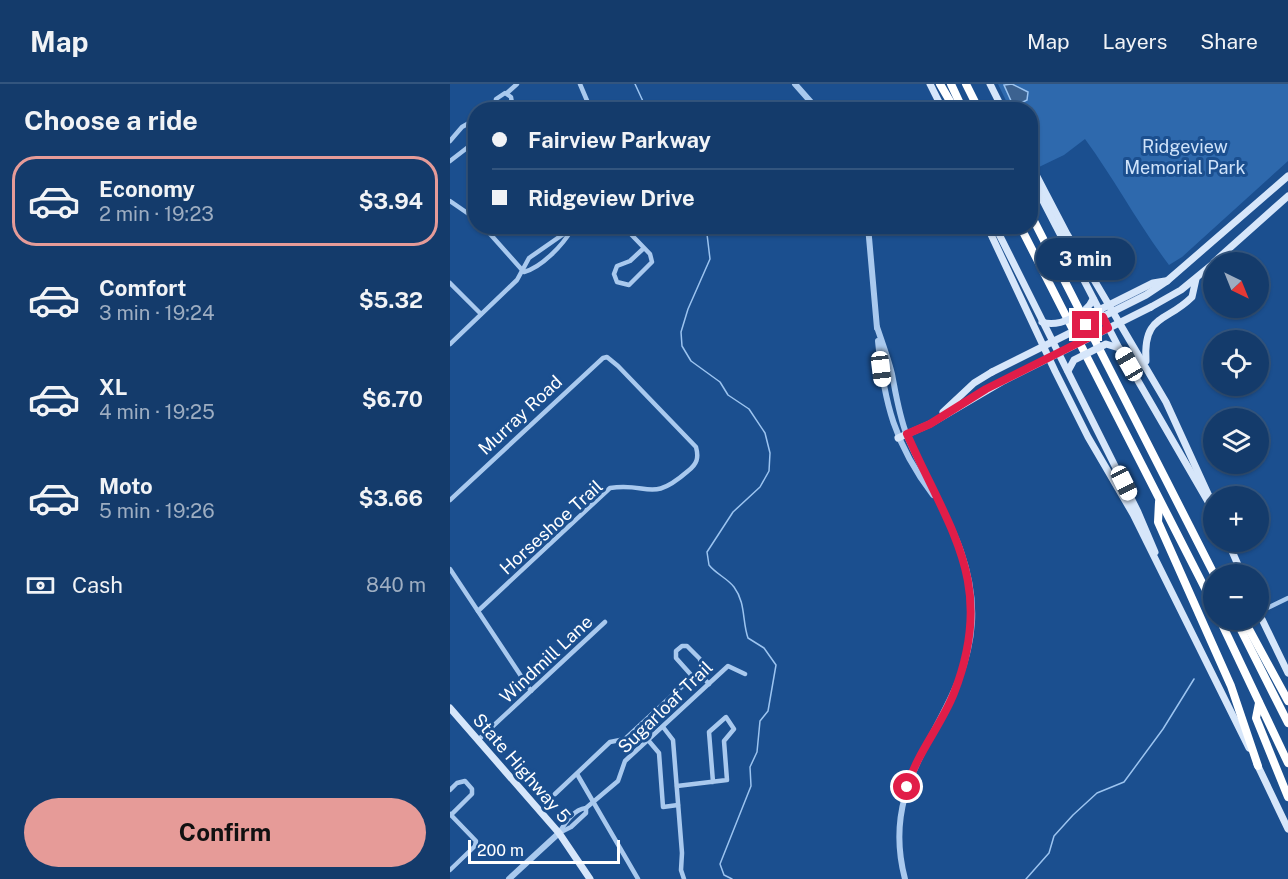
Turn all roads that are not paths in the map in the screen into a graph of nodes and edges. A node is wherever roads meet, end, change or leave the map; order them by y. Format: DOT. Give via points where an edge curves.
graph roads {
  1 [pos="517,84"];
  2 [pos="580,84"];
  3 [pos="795,84"];
  4 [pos="930,84"];
  5 [pos="940,84"];
  6 [pos="951,84"];
  7 [pos="966,84"];
  8 [pos="990,84"];
  9 [pos="507,93"];
  10 [pos="496,102"];
  11 [pos="512,102"];
  12 [pos="588,102"];
  13 [pos="811,102"];
  14 [pos="939,102"];
  15 [pos="950,102"];
  16 [pos="958,102"];
  17 [pos="975,102"];
  18 [pos="999,102"];
  19 [pos="468,123"];
  20 [pos="450,141"];
  21 [pos="468,147"];
  22 [pos="450,161"];
  23 [pos="1288,176"];
  24 [pos="1038,178"];
  25 [pos="1038,192"];
  26 [pos="1288,196"];
  27 [pos="450,201"];
  28 [pos="1256,204"];
  29 [pos="468,213"];
  30 [pos="1266,216"];
  31 [pos="1038,229"];
  32 [pos="490,234"];
  33 [pos="562,234"];
  34 [pos="569,234"];
  35 [pos="631,234"];
  36 [pos="869,234"];
  37 [pos="991,234"];
  38 [pos="999,234"];
  39 [pos="1024,234"];
  40 [pos="644,248"];
  41 [pos="1226,252"];
  42 [pos="524,272"];
  43 [pos="1203,273"];
  44 [pos="1196,279"];
  45 [pos="450,283"];
  46 [pos="1093,299"];
  47 [pos="481,314"];
  48 [pos="1101,314"];
  49 [pos="1042,322"];
  50 [pos="877,327"];
  51 [pos="1108,328"];
  52 [pos="1052,342"];
  53 [pos="450,344"];
  54 [pos="1119,348"];
  55 [pos="1058,352"];
  56 [pos="611,360"];
  57 [pos="1146,364"];
  58 [pos="1068,371"];
  59 [pos="930,424"];
  60 [pos="907,434"];
  61 [pos="898,438"];
  62 [pos="1205,486"];
  63 [pos="1203,493"];
  64 [pos="450,500"];
  65 [pos="1159,500"];
  66 [pos="1177,500"];
  67 [pos="946,516"];
  68 [pos="1209,564"];
  69 [pos="1213,564"];
  70 [pos="450,569"];
  71 [pos="1160,569"];
  72 [pos="1203,585"];
  73 [pos="1288,598"];
  74 [pos="1269,607"];
  75 [pos="478,611"];
  76 [pos="605,622"];
  77 [pos="1225,630"];
  78 [pos="1241,630"];
  79 [pos="1249,630"];
  80 [pos="1268,630"];
  81 [pos="698,672"];
  82 [pos="1288,673"];
  83 [pos="745,674"];
  84 [pos="693,677"];
  85 [pos="709,684"];
  86 [pos="531,691"];
  87 [pos="1288,701"];
  88 [pos="1260,703"];
  89 [pos="450,708"];
  90 [pos="1288,723"];
  91 [pos="663,727"];
  92 [pos="478,740"];
  93 [pos="648,740"];
  94 [pos="1288,762"];
  95 [pos="1258,766"];
  96 [pos="577,774"];
  97 [pos="713,782"];
  98 [pos="676,786"];
  99 [pos="450,790"];
  100 [pos="555,794"];
  101 [pos="1288,797"];
  102 [pos="594,802"];
  103 [pos="678,805"];
  104 [pos="450,814"];
  105 [pos="1288,829"];
  106 [pos="559,833"];
  107 [pos="450,870"];
  108 [pos="509,879"];
  109 [pos="590,879"];
  110 [pos="638,879"];
  111 [pos="684,879"];
  112 [pos="905,879"];
  1 -- 9 [label="street"];
  2 -- 12 [label="street"];
  3 -- 13 [label="street"];
  4 -- 14 [label="main road"];
  5 -- 15 [label="highway"];
  6 -- 16 [label="highway"];
  7 -- 17 [label="highway"];
  8 -- 18 [label="main road"];
  9 -- 10 [label="street"];
  9 -- 11 [label="street"];
  19 -- 20 [label="street"];
  21 -- 22 [label="street"];
  23 -- 28 [label="main road"];
  24 -- 57 [label="main road" via="1097,286"];
  25 -- 46 [label="main road"];
  26 -- 30 [label="main road"];
  27 -- 29 [label="street"];
  28 -- 30 [label="main road"];
  28 -- 48 [label="main road, bridge" via="1167,281 1146,295"];
  30 -- 41 [label="main road"];
  31 -- 66 [label="highway"];
  32 -- 42 [label="street"];
  33 -- 42 [label="street" via="529,258"];
  34 -- 42 [label="street" via="537,266"];
  35 -- 40 [label="street"];
  36 -- 50 [label="street"];
  37 -- 71 [label="main road" via="1055,371"];
  38 -- 49 [label="main road"];
  39 -- 65 [label="highway"];
  40 -- 40 [label="street" via="615,269 614,278 620,284 629,285 651,265 652,259"];
  42 -- 47 [label="street"];
  43 -- 44 [label="main road"];
  44 -- 51 [label="main road, bridge"];
  44 -- 57 [label="main road" via="1192,297 1153,325 1148,333"];
  45 -- 47 [label="street"];
  46 -- 48 [label="main road, bridge"];
  46 -- 49 [label="main road, bridge" via="1089,308 1058,324"];
  47 -- 53 [label="street"];
  48 -- 51 [label="main road, bridge"];
  48 -- 52 [label="main road, bridge"];
  49 -- 52 [label="main road"];
  50 -- 60 [label="street"];
  50 -- 61 [label="street" via="884,394"];
  51 -- 54 [label="main road, bridge"];
  51 -- 55 [label="main road, bridge"];
  52 -- 55 [label="main road, bridge"];
  52 -- 59 [label="main road, bridge" via="974,383"];
  54 -- 58 [label="main road, bridge" via="1106,344 1074,360"];
  54 -- 63 [label="main road"];
  55 -- 58 [label="main road, bridge"];
  55 -- 59 [label="main road, bridge" via="986,389"];
  56 -- 64 [label="street, Murray Road" via="603,358"];
  56 -- 75 [label="street, Horseshoe Trail" via="696,447 694,466 666,488 610,488"];
  57 -- 62 [label="main road"];
  58 -- 71 [label="main road" via="1152,539"];
  59 -- 60 [label="main road"];
  60 -- 61 [label="main road"];
  60 -- 67 [label="street"];
  61 -- 67 [label="street"];
  65 -- 72 [label="highway"];
  65 -- 95 [label="highway" via="1158,522 1231,686"];
  66 -- 68 [label="highway"];
  66 -- 69 [label="highway"];
  67 -- 112 [label="street" via="967,567 971,624 962,671 907,787 899,829"];
  70 -- 75 [label="street"];
  71 -- 95 [label="main road"];
  73 -- 74 [label="street"];
  75 -- 86 [label="street"];
  76 -- 86 [label="street, Windmill Lane"];
  77 -- 88 [label="highway"];
  78 -- 90 [label="highway"];
  79 -- 87 [label="highway"];
  80 -- 82 [label="main road"];
  81 -- 84 [label="street"];
  81 -- 84 [label="street" via="700,659 682,646 676,651 676,658"];
  81 -- 85 [label="street"];
  83 -- 85 [label="street, Sugarloaf Trail" via="728,666"];
  84 -- 96 [label="street" via="625,739 610,742"];
  85 -- 91 [label="street, Sugarloaf Trail"];
  86 -- 92 [label="street, Windmill Lane"];
  88 -- 94 [label="highway"];
  88 -- 101 [label="highway" via="1256,718"];
  89 -- 92 [label="main road, State Highway 5"];
  91 -- 93 [label="street, Sugarloaf Trail"];
  91 -- 98 [label="street" via="673,740"];
  92 -- 106 [label="main road, State Highway 5"];
  93 -- 102 [label="street, Sugarloaf Trail" via="625,762 618,781"];
  93 -- 103 [label="street" via="659,753 663,807"];
  95 -- 105 [label="main road"];
  96 -- 100 [label="street"];
  96 -- 102 [label="street"];
  97 -- 97 [label="street" via="726,780 724,741 734,729 726,717 709,732"];
  97 -- 98 [label="street"];
  98 -- 103 [label="street"];
  99 -- 104 [label="street" via="465,781 472,789 472,794"];
  102 -- 106 [label="street, Sugarloaf Trail" via="571,828"];
  102 -- 110 [label="street"];
  103 -- 111 [label="street"];
  104 -- 107 [label="street" via="476,841"];
  106 -- 108 [label="street"];
  106 -- 109 [label="main road, State Highway 5"];
}
